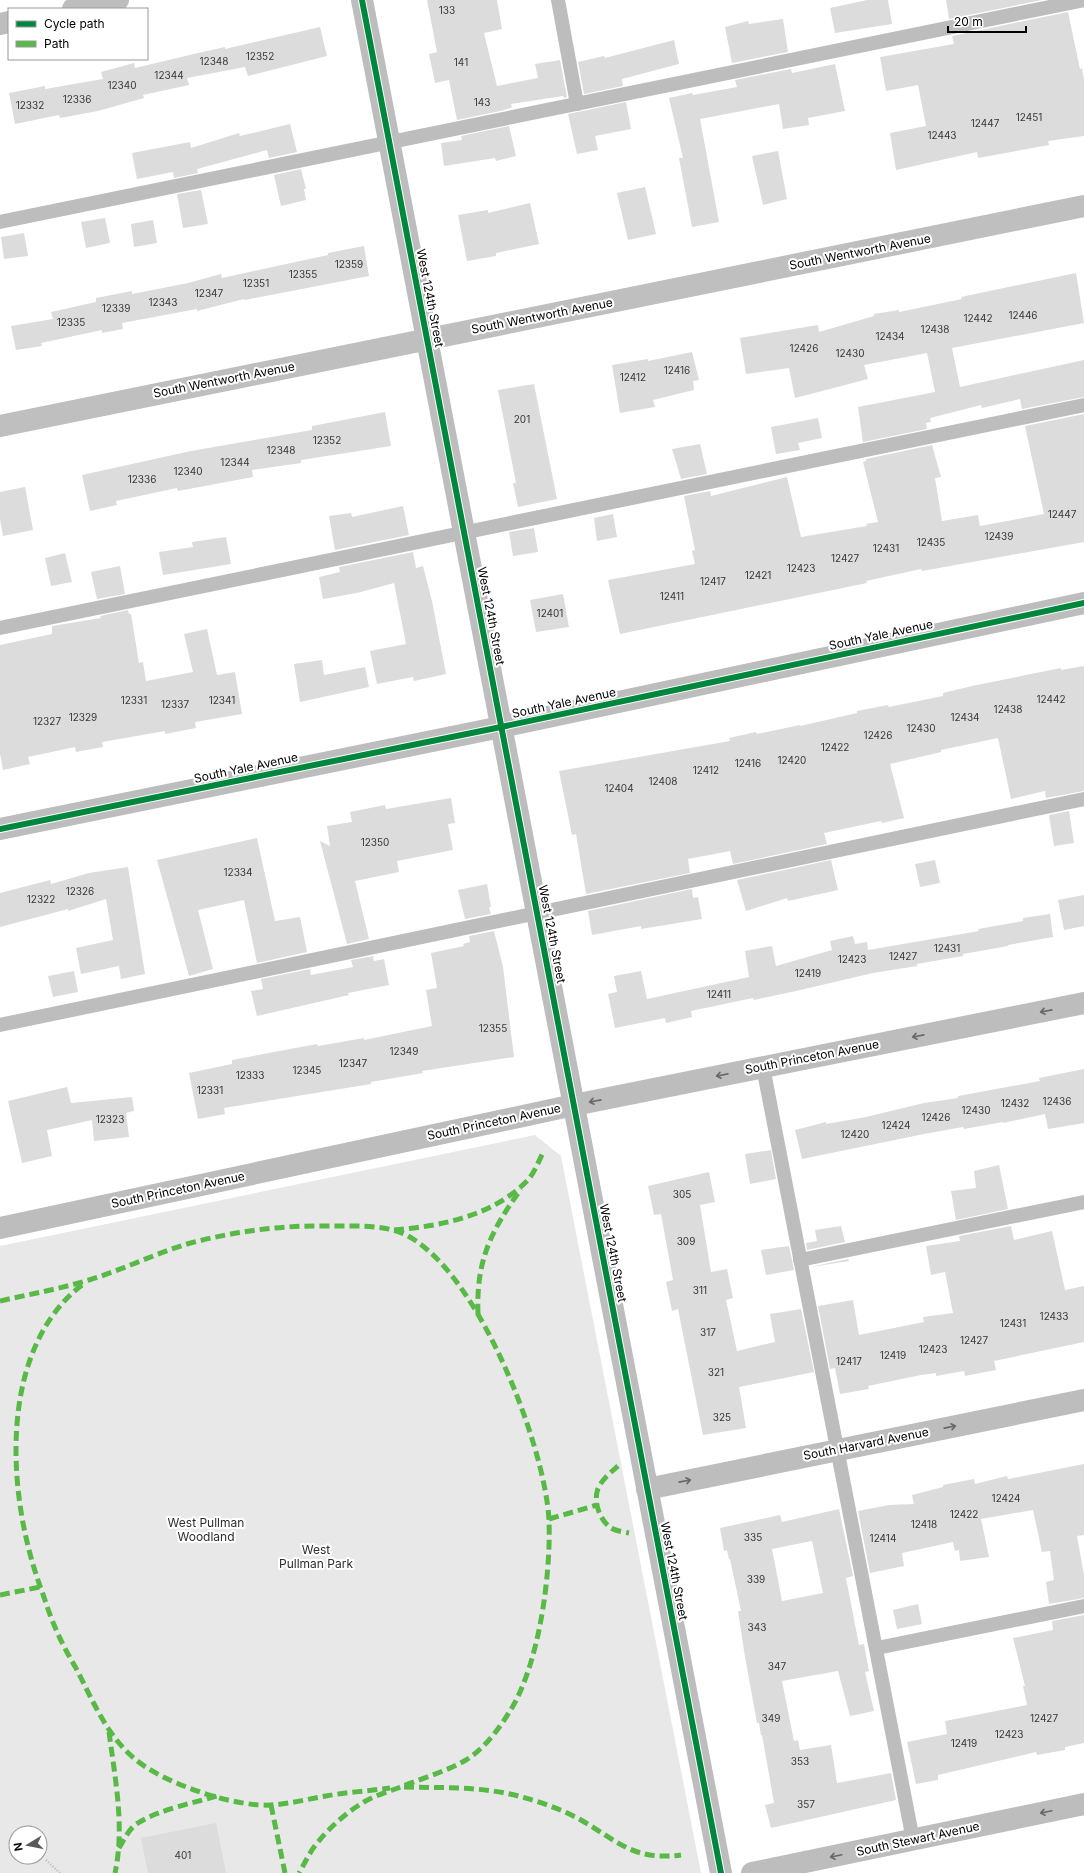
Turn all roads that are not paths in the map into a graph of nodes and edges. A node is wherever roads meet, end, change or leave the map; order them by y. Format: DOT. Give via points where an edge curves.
graph roads {
  1 [pos="118,0"];
  2 [pos="362,0"];
  3 [pos="558,0"];
  4 [pos="1084,0"];
  5 [pos="78,8"];
  6 [pos="578,104"];
  7 [pos="389,142"];
  8 [pos="1084,206"];
  9 [pos="0,222"];
  10 [pos="427,340"];
  11 [pos="1084,405"];
  12 [pos="0,426"];
  13 [pos="464,533"];
  14 [pos="1084,603"];
  15 [pos="0,628"];
  16 [pos="501,727"];
  17 [pos="1084,798"];
  18 [pos="0,829"];
  19 [pos="537,914"];
  20 [pos="1084,1003"];
  21 [pos="0,1025"];
  22 [pos="763,1067"];
  23 [pos="574,1105"];
  24 [pos="1084,1202"];
  25 [pos="0,1228"];
  26 [pos="800,1260"];
  27 [pos="1084,1400"];
  28 [pos="837,1450"];
  29 [pos="647,1489"];
  30 [pos="1084,1606"];
  31 [pos="877,1648"];
  32 [pos="1084,1804"];
  33 [pos="913,1840"];
  34 [pos="721,1873"];
  35 [pos="752,1873"];
  1 -- 5 [label="street"];
  2 -- 7 [label="street, West 124th Street"];
  3 -- 6 [label="lane"];
  4 -- 6 [label="lane"];
  6 -- 7 [label="lane"];
  7 -- 9 [label="lane"];
  7 -- 10 [label="street, West 124th Street"];
  8 -- 10 [label="street, South Wentworth Avenue"];
  10 -- 12 [label="street, South Wentworth Avenue"];
  10 -- 13 [label="street, West 124th Street"];
  11 -- 13 [label="lane"];
  13 -- 15 [label="lane"];
  13 -- 16 [label="street, West 124th Street"];
  14 -- 16 [label="street, South Yale Avenue"];
  16 -- 18 [label="street, South Yale Avenue"];
  16 -- 19 [label="street, West 124th Street"];
  17 -- 19 [label="lane"];
  19 -- 21 [label="lane"];
  19 -- 23 [label="street, West 124th Street"];
  20 -- 22 [label="street, South Princeton Avenue, one-way"];
  22 -- 23 [label="street, South Princeton Avenue, one-way"];
  22 -- 26 [label="lane"];
  23 -- 25 [label="street, South Princeton Avenue"];
  23 -- 29 [label="street, West 124th Street"];
  24 -- 26 [label="lane"];
  26 -- 28 [label="lane"];
  28 -- 27 [label="street, South Harvard Avenue, one-way"];
  29 -- 28 [label="street, South Harvard Avenue, one-way"];
  28 -- 31 [label="lane"];
  29 -- 34 [label="street, West 124th Street"];
  30 -- 31 [label="lane"];
  31 -- 33 [label="lane"];
  32 -- 33 [label="street, South Stewart Avenue, one-way"];
  33 -- 35 [label="street, South Stewart Avenue, one-way"];
}
